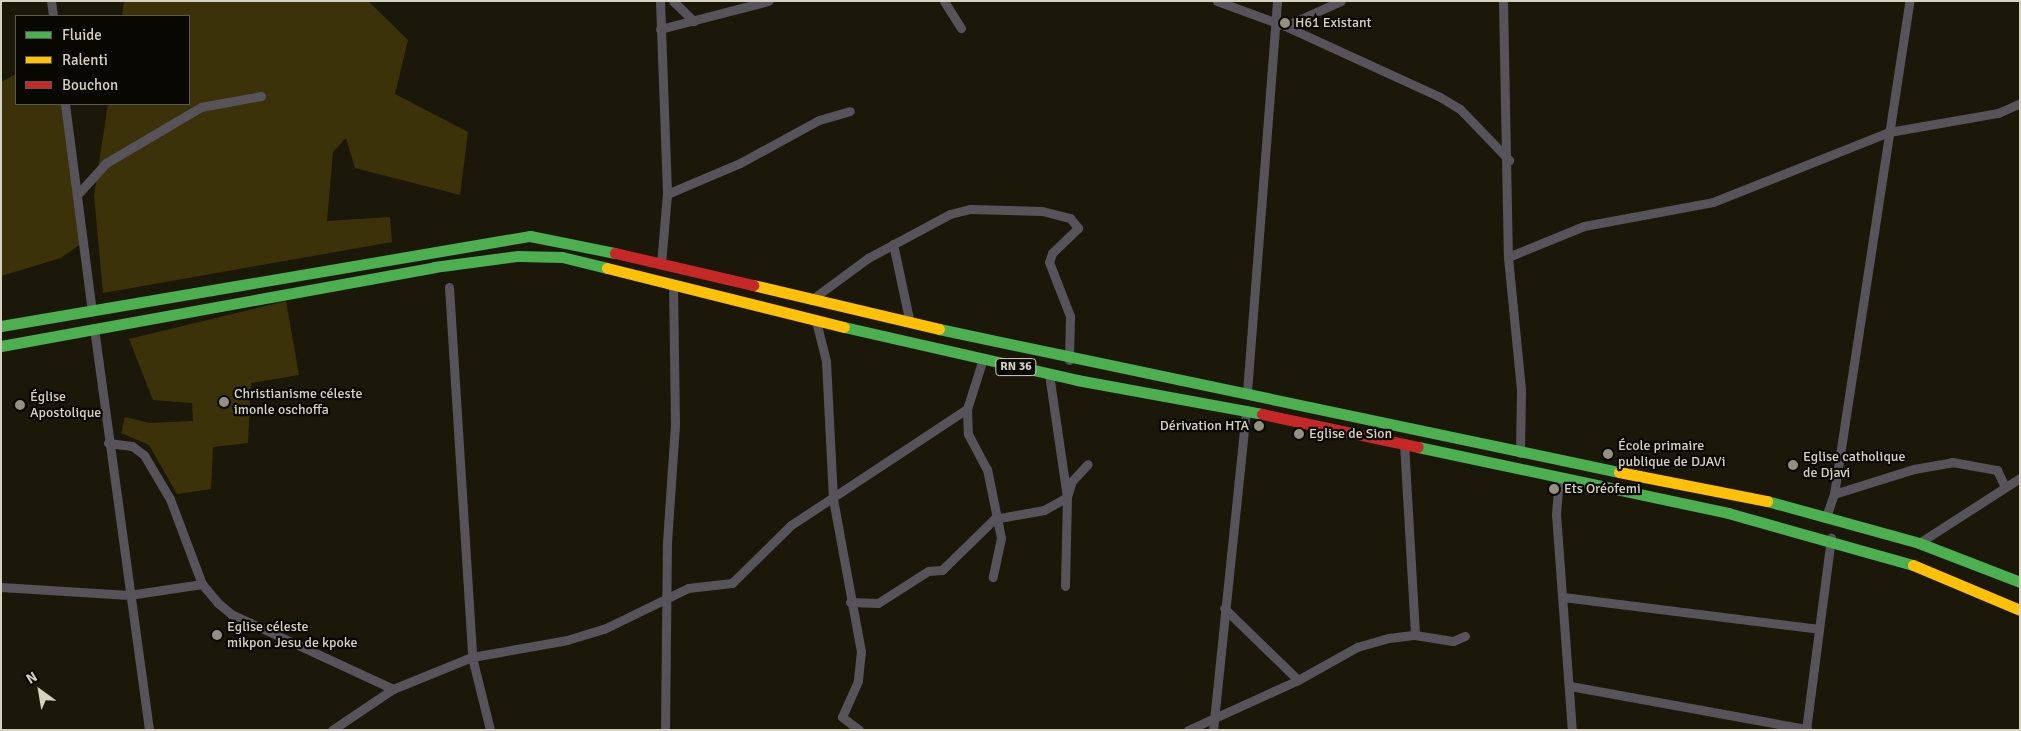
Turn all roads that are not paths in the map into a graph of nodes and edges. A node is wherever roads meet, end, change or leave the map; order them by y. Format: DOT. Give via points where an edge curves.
graph roads {
  1 [pos="51,1"];
  2 [pos="660,1"];
  3 [pos="673,1"];
  4 [pos="768,1"];
  5 [pos="944,1"];
  6 [pos="1217,1"];
  7 [pos="1277,1"];
  8 [pos="1341,1"];
  9 [pos="1502,1"];
  10 [pos="1909,1"];
  11 [pos="53,15"];
  12 [pos="694,21"];
  13 [pos="1280,26"];
  14 [pos="961,28"];
  15 [pos="660,29"];
  16 [pos="261,96"];
  17 [pos="2020,103"];
  18 [pos="65,105"];
  19 [pos="850,111"];
  20 [pos="1890,132"];
  21 [pos="1509,160"];
  22 [pos="667,194"];
  23 [pos="77,195"];
  24 [pos="893,244"];
  25 [pos="1508,257"];
  26 [pos="661,264"];
  27 [pos="673,284"];
  28 [pos="449,287"];
  29 [pos="810,301"];
  30 [pos="92,311"];
  31 [pos="816,322"];
  32 [pos="910,323"];
  33 [pos="1,326"];
  34 [pos="94,328"];
  35 [pos="1,346"];
  36 [pos="983,359"];
  37 [pos="1069,360"];
  38 [pos="1049,374"];
  39 [pos="1247,392"];
  40 [pos="967,409"];
  41 [pos="1246,410"];
  42 [pos="108,443"];
  43 [pos="1404,443"];
  44 [pos="1520,453"];
  45 [pos="1088,464"];
  46 [pos="2020,478"];
  47 [pos="1559,479"];
  48 [pos="2005,487"];
  49 [pos="1834,494"];
  50 [pos="1067,497"];
  51 [pos="833,499"];
  52 [pos="1827,514"];
  53 [pos="994,519"];
  54 [pos="1831,538"];
  55 [pos="1919,543"];
  56 [pos="993,577"];
  57 [pos="2020,582"];
  58 [pos="202,584"];
  59 [pos="1065,586"];
  60 [pos="1,587"];
  61 [pos="129,595"];
  62 [pos="668,597"];
  63 [pos="1563,597"];
  64 [pos="850,602"];
  65 [pos="1224,608"];
  66 [pos="2020,610"];
  67 [pos="1819,629"];
  68 [pos="1415,635"];
  69 [pos="1465,636"];
  70 [pos="472,657"];
  71 [pos="1298,680"];
  72 [pos="1570,686"];
  73 [pos="393,689"];
  74 [pos="842,717"];
  75 [pos="1213,725"];
  76 [pos="1806,729"];
  77 [pos="149,730"];
  78 [pos="332,730"];
  79 [pos="490,730"];
  80 [pos="665,730"];
  81 [pos="842,730"];
  82 [pos="859,730"];
  83 [pos="1188,730"];
  84 [pos="1572,730"];
  1 -- 11 [label="street"];
  2 -- 15 [label="street"];
  3 -- 12 [label="street"];
  4 -- 12 [label="street"];
  5 -- 14 [label="street"];
  6 -- 13 [label="street"];
  7 -- 13 [label="street"];
  8 -- 13 [label="street"];
  9 -- 21 [label="street"];
  10 -- 20 [label="street"];
  12 -- 15 [label="street"];
  13 -- 21 [label="street" via="1460,109"];
  13 -- 39 [label="street"];
  15 -- 22 [label="street"];
  16 -- 23 [label="street" via="201,107 106,163"];
  17 -- 20 [label="street" via="1998,113"];
  18 -- 23 [label="street"];
  19 -- 22 [label="street" via="819,120 740,163"];
  20 -- 25 [label="street" via="1713,202 1584,226"];
  20 -- 49 [label="street"];
  21 -- 25 [label="street"];
  22 -- 26 [label="street"];
  23 -- 30 [label="street"];
  24 -- 29 [label="street"];
  24 -- 32 [label="street"];
  24 -- 37 [label="street" via="934,221 970,209 1042,211 1070,218 1078,228 1076,235 1052,253 1049,262 1070,316"];
  25 -- 44 [label="street" via="1521,390"];
  26 -- 29 [label="main road, RN 36"];
  26 -- 30 [label="main road, RN 36" via="530,236 427,250"];
  27 -- 31 [label="main road, RN 36"];
  27 -- 34 [label="main road, RN 36" via="562,257 518,256"];
  27 -- 62 [label="street" via="675,425 667,542"];
  28 -- 70 [label="street"];
  29 -- 32 [label="main road, RN 36"];
  30 -- 33 [label="main road, RN 36"];
  31 -- 36 [label="main road, RN 36"];
  31 -- 51 [label="street" via="826,361"];
  32 -- 37 [label="main road, RN 36"];
  34 -- 35 [label="main road, RN 36"];
  34 -- 42 [label="street"];
  36 -- 38 [label="main road, RN 36"];
  36 -- 40 [label="street"];
  37 -- 39 [label="main road, RN 36"];
  38 -- 41 [label="main road, RN 36"];
  38 -- 50 [label="street"];
  39 -- 44 [label="main road, RN 36"];
  40 -- 51 [label="street"];
  40 -- 53 [label="street" via="966,428 986,470"];
  41 -- 43 [label="main road, RN 36"];
  41 -- 65 [label="street"];
  42 -- 58 [label="street" via="132,446 144,455 170,499"];
  42 -- 61 [label="street"];
  43 -- 47 [label="main road, RN 36"];
  43 -- 68 [label="street"];
  44 -- 52 [label="main road, RN 36"];
  45 -- 50 [label="street" via="1072,481"];
  46 -- 48 [label="street"];
  47 -- 54 [label="main road, RN 36"];
  47 -- 63 [label="street" via="1556,514"];
  48 -- 49 [label="street" via="1997,470 1952,462 1914,469"];
  48 -- 55 [label="street"];
  49 -- 52 [label="street"];
  50 -- 53 [label="street" via="1044,510"];
  50 -- 59 [label="street"];
  51 -- 62 [label="street" via="773,539 732,583 688,588"];
  51 -- 64 [label="street"];
  52 -- 55 [label="main road, RN 36"];
  53 -- 56 [label="street" via="1001,538"];
  53 -- 64 [label="street" via="942,570 928,571 878,603"];
  54 -- 66 [label="main road, RN 36" via="1896,558"];
  54 -- 67 [label="street"];
  55 -- 57 [label="main road, RN 36"];
  58 -- 61 [label="street"];
  58 -- 73 [label="street" via="231,614"];
  60 -- 61 [label="street"];
  61 -- 77 [label="street"];
  62 -- 70 [label="street" via="604,629 522,651"];
  62 -- 80 [label="street"];
  63 -- 67 [label="street"];
  63 -- 72 [label="street"];
  64 -- 74 [label="street" via="861,666"];
  65 -- 71 [label="street"];
  65 -- 75 [label="street"];
  67 -- 76 [label="street"];
  68 -- 69 [label="street" via="1453,641"];
  68 -- 71 [label="street" via="1357,647"];
  70 -- 73 [label="street"];
  70 -- 79 [label="street"];
  71 -- 75 [label="street"];
  72 -- 76 [label="street"];
  72 -- 84 [label="street"];
  73 -- 78 [label="street"];
  74 -- 81 [label="street"];
  74 -- 82 [label="street"];
  75 -- 83 [label="street"];
}
